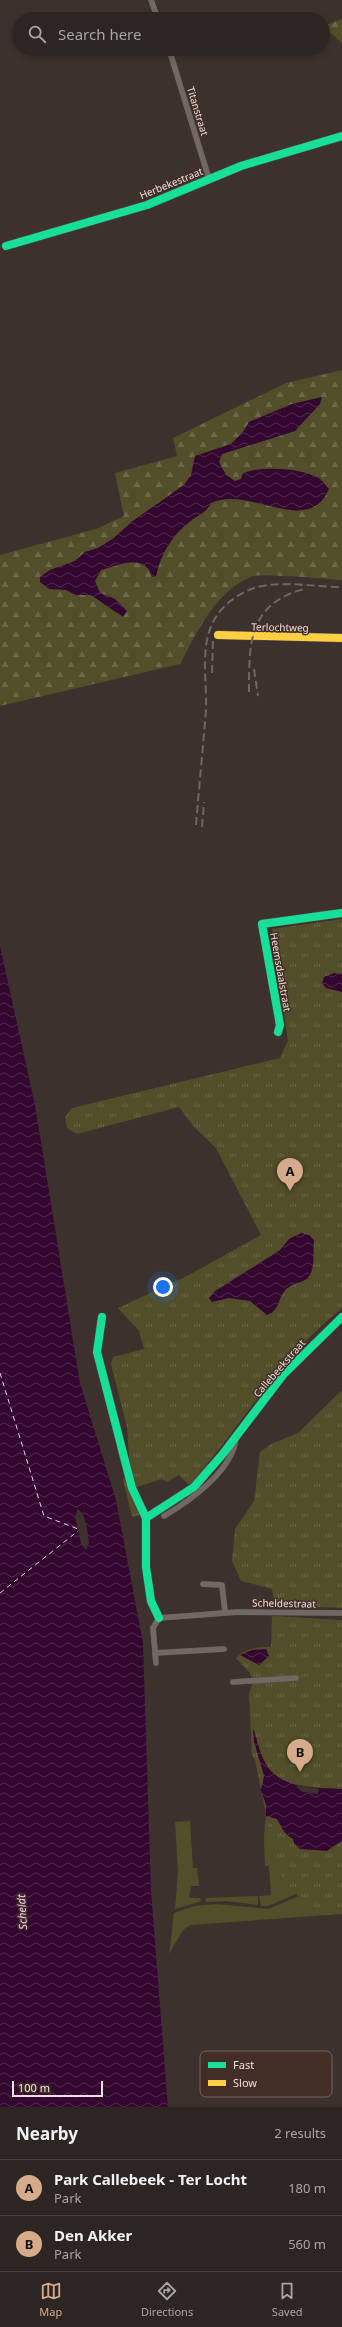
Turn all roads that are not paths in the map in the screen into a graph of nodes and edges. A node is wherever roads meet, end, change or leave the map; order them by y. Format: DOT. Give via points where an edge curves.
graph roads {
  1 [pos="152,0"];
  2 [pos="156,12"];
  3 [pos="171,56"];
  4 [pos="342,136"];
  5 [pos="209,178"];
  6 [pos="6,246"];
  7 [pos="218,636"];
  8 [pos="342,638"];
  9 [pos="342,913"];
  10 [pos="278,1032"];
  11 [pos="102,1317"];
  12 [pos="342,1317"];
  13 [pos="236,1436"];
  14 [pos="164,1516"];
  15 [pos="146,1518"];
  16 [pos="203,1584"];
  17 [pos="225,1612"];
  18 [pos="342,1614"];
  19 [pos="159,1618"];
  20 [pos="224,1649"];
  21 [pos="156,1653"];
  22 [pos="156,1663"];
  23 [pos="296,1678"];
  24 [pos="233,1682"];
  1 -- 2 [label="street"];
  3 -- 5 [label="street, Titanstraat"];
  4 -- 5 [label="street, Herbekestraat"];
  5 -- 6 [label="street, Herbekestraat" via="148,204"];
  7 -- 8 [label="street, Terlochtweg"];
  9 -- 10 [label="street, Heemsdaalstraat" via="262,924 280,1025"];
  11 -- 15 [label="street" via="97,1352 132,1488"];
  12 -- 13 [label="street, Callebeekstraat" via="283,1375"];
  13 -- 14 [label="street, Callebeekstraat" via="235,1448 216,1475 199,1493"];
  13 -- 15 [label="street, Callebeekstraat" via="194,1487"];
  15 -- 19 [label="street" via="146,1567 151,1602"];
  16 -- 17 [label="street" via="222,1585"];
  17 -- 18 [label="street, Scheldestraat"];
  17 -- 19 [label="street, Scheldestraat"];
  19 -- 21 [label="street" via="153,1628"];
  20 -- 21 [label="street"];
  21 -- 22 [label="street"];
  23 -- 24 [label="street"];
}
